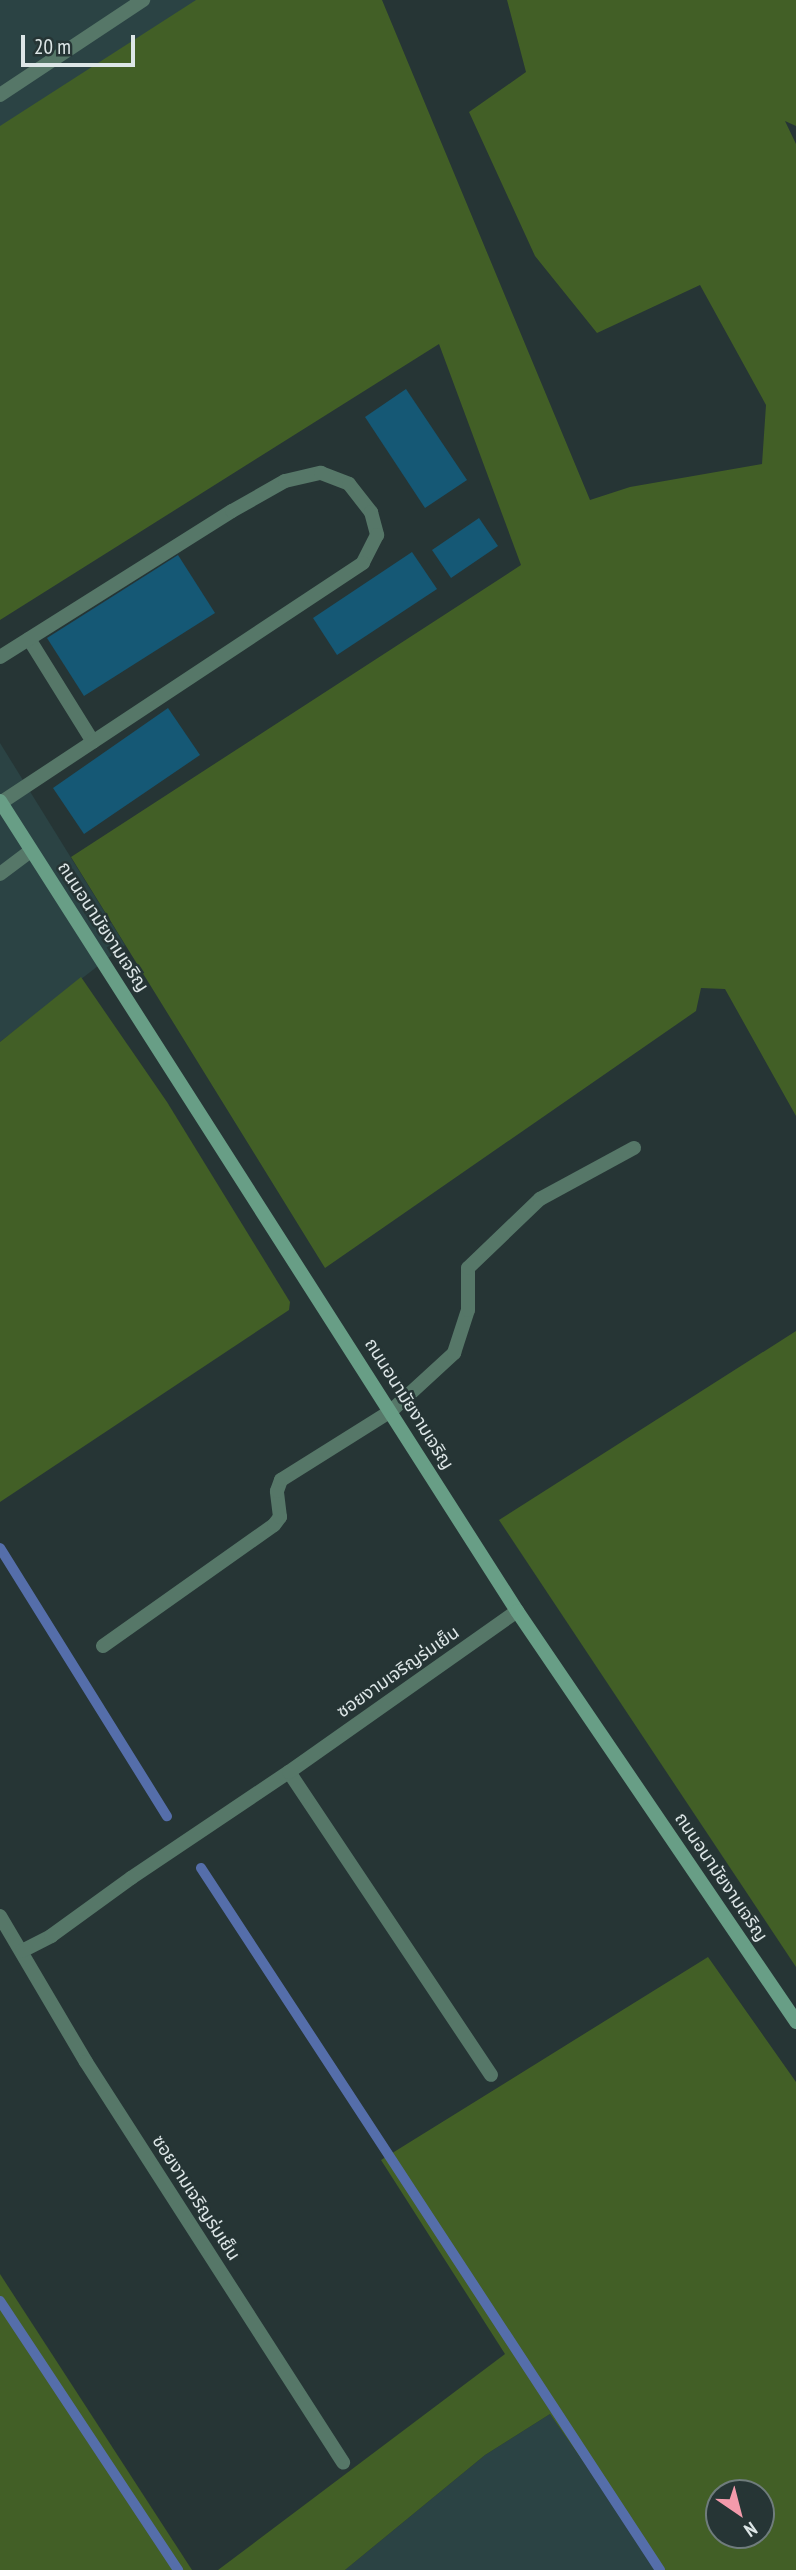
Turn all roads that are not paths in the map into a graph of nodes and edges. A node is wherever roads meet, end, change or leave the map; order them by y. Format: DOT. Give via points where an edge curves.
graph roads {
  1 [pos="143,0"];
  2 [pos="0,95"];
  3 [pos="29,639"];
  4 [pos="0,657"];
  5 [pos="93,742"];
  6 [pos="1,802"];
  7 [pos="30,851"];
  8 [pos="0,874"];
  9 [pos="634,1148"];
  10 [pos="391,1411"];
  11 [pos="517,1611"];
  12 [pos="103,1646"];
  13 [pos="289,1772"];
  14 [pos="0,1916"];
  15 [pos="22,1951"];
  16 [pos="796,2022"];
  17 [pos="491,2074"];
  18 [pos="342,2463"];
  1 -- 2 [label="street"];
  3 -- 4 [label="street"];
  3 -- 5 [label="street"];
  3 -- 5 [label="street" via="285,481 321,473 349,484 371,512 377,535 363,563"];
  5 -- 6 [label="street"];
  6 -- 7 [label="street, ถนนอนามัยงามเจริญ"];
  7 -- 8 [label="street"];
  7 -- 10 [label="street, ถนนอนามัยงามเจริญ"];
  9 -- 10 [label="street" via="540,1199 468,1268 468,1310 454,1353"];
  10 -- 11 [label="street, ถนนอนามัยงามเจริญ"];
  10 -- 12 [label="street" via="281,1480 277,1491 280,1517 275,1525"];
  11 -- 13 [label="street, ซอยงามเจริญร่มเย็น"];
  11 -- 16 [label="street, ถนนอนามัยงามเจริญ"];
  13 -- 15 [label="street, ซอยงามเจริญร่มเย็น" via="51,1936"];
  13 -- 17 [label="street"];
  14 -- 15 [label="street, ซอยงามเจริญร่มเย็น"];
  15 -- 18 [label="street, ซอยงามเจริญร่มเย็น" via="86,2062"];
}
